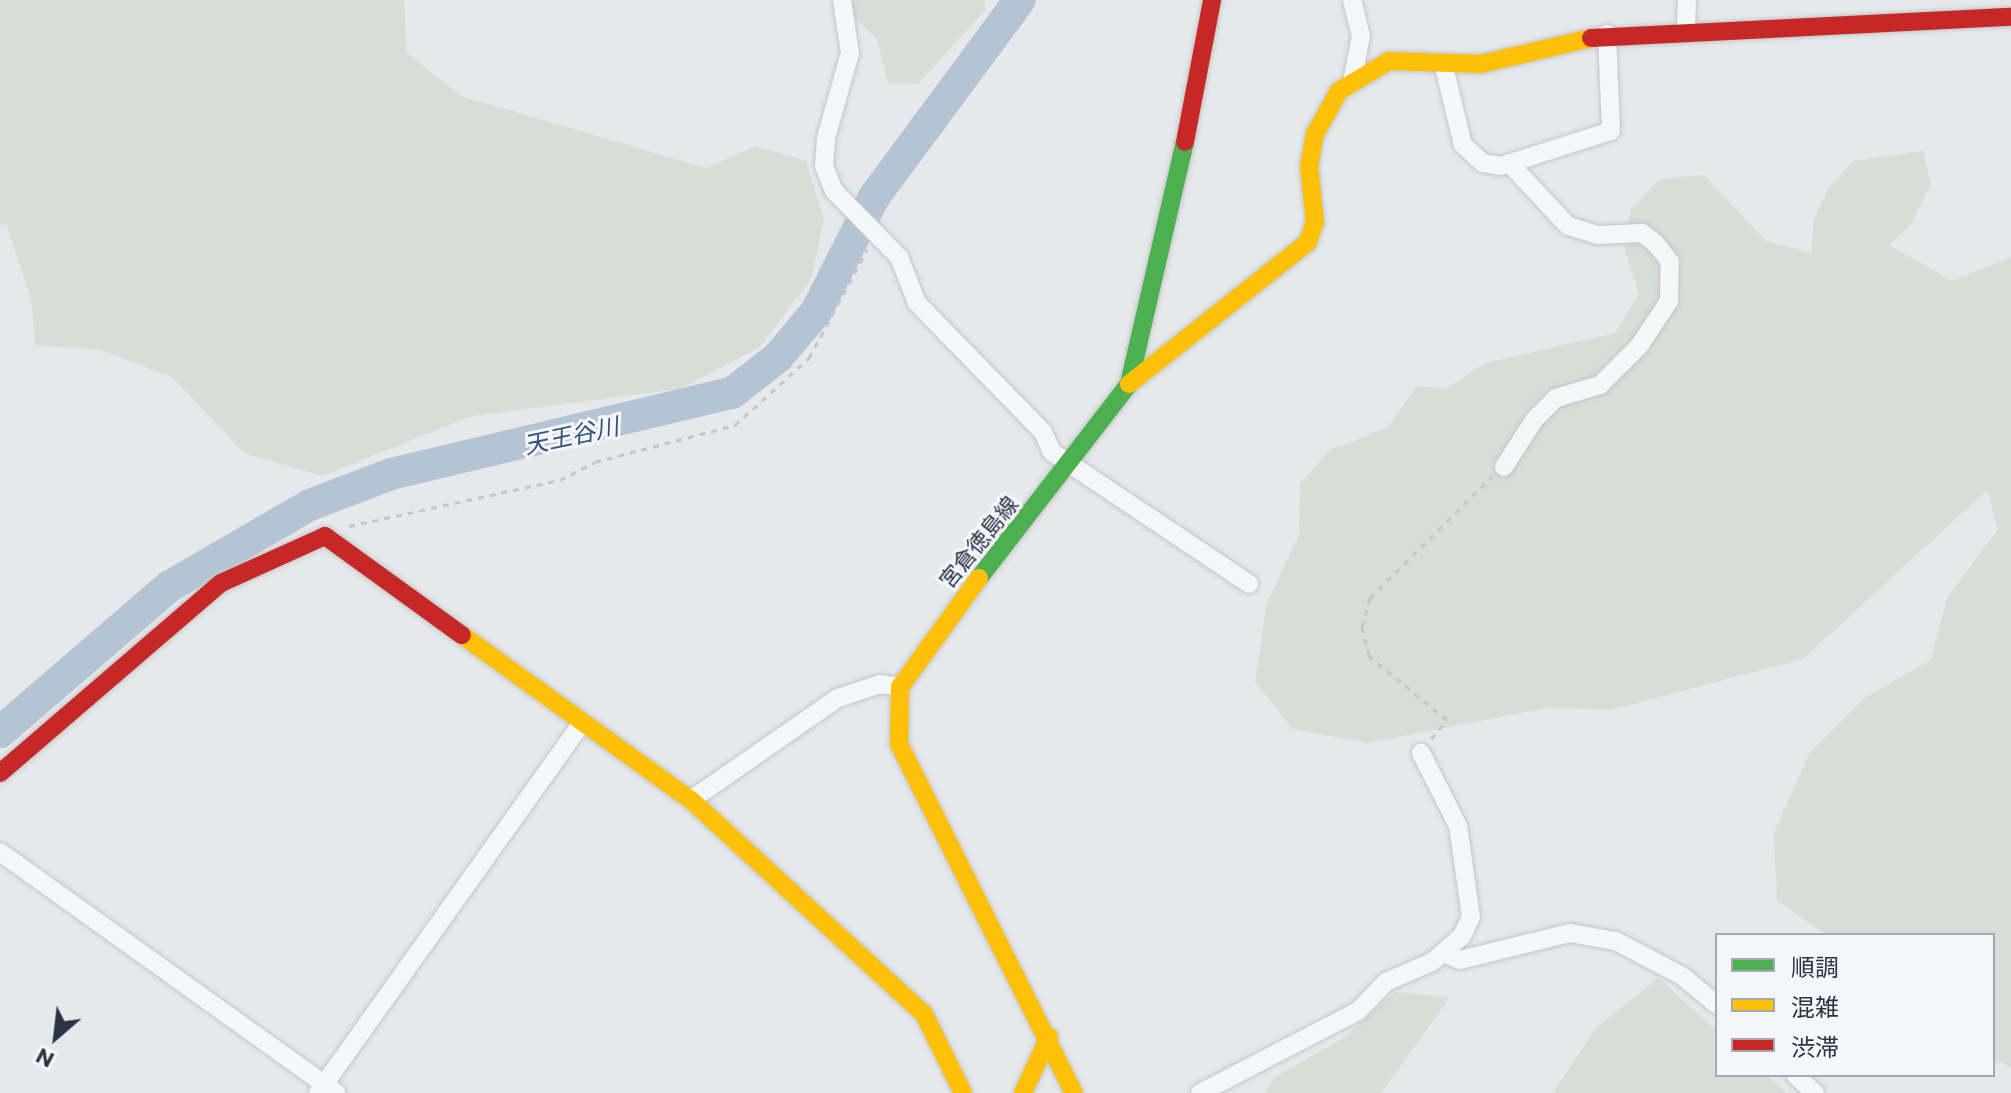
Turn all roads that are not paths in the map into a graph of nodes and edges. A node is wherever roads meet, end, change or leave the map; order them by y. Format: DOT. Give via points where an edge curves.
graph roads {
  1 [pos="842,0"];
  2 [pos="1212,0"];
  3 [pos="1352,0"];
  4 [pos="1687,0"];
  5 [pos="2011,17"];
  6 [pos="1686,28"];
  7 [pos="1607,34"];
  8 [pos="1443,63"];
  9 [pos="1352,82"];
  10 [pos="1509,163"];
  11 [pos="1129,384"];
  12 [pos="1072,464"];
  13 [pos="1504,467"];
  14 [pos="1249,584"];
  15 [pos="900,687"];
  16 [pos="582,723"];
  17 [pos="1421,753"];
  18 [pos="0,773"];
  19 [pos="691,800"];
  20 [pos="0,852"];
  21 [pos="1443,953"];
  22 [pos="1715,1003"];
  23 [pos="1049,1037"];
  24 [pos="1797,1077"];
  25 [pos="327,1090"];
  26 [pos="963,1093"];
  27 [pos="1023,1093"];
  28 [pos="1074,1093"];
  29 [pos="1200,1093"];
  30 [pos="1815,1093"];
  1 -- 12 [label="street" via="850,53 824,166 853,212 899,257 917,303 1043,432 1052,452"];
  2 -- 11 [label="street, 宮倉徳島線" via="1168,232"];
  3 -- 9 [label="street" via="1361,36"];
  4 -- 6 [label="street"];
  5 -- 6 [label="street" via="1808,31"];
  6 -- 7 [label="street"];
  7 -- 8 [label="street" via="1481,64"];
  7 -- 10 [label="street" via="1611,131"];
  8 -- 9 [label="street" via="1405,57"];
  8 -- 10 [label="street" via="1463,145 1483,163"];
  9 -- 11 [label="street" via="1339,91 1310,151 1315,222 1308,242"];
  10 -- 13 [label="street" via="1568,226 1598,235 1642,233 1670,262 1669,301 1600,385 1556,398 1534,420"];
  11 -- 12 [label="street, 宮倉徳島線"];
  12 -- 14 [label="street"];
  12 -- 15 [label="street, 宮倉徳島線"];
  15 -- 19 [label="street" via="880,684 838,698"];
  15 -- 23 [label="street" via="899,744"];
  16 -- 18 [label="street" via="325,536 221,583"];
  16 -- 19 [label="street"];
  16 -- 25 [label="street"];
  17 -- 21 [label="street" via="1458,826 1469,895 1471,917"];
  19 -- 26 [label="street" via="924,1014"];
  20 -- 25 [label="street"];
  21 -- 22 [label="street" via="1460,960 1570,933 1616,941 1682,976"];
  21 -- 29 [label="street" via="1386,982 1358,1011"];
  23 -- 27 [label="street"];
  23 -- 28 [label="street"];
  24 -- 30 [label="street"];
}
